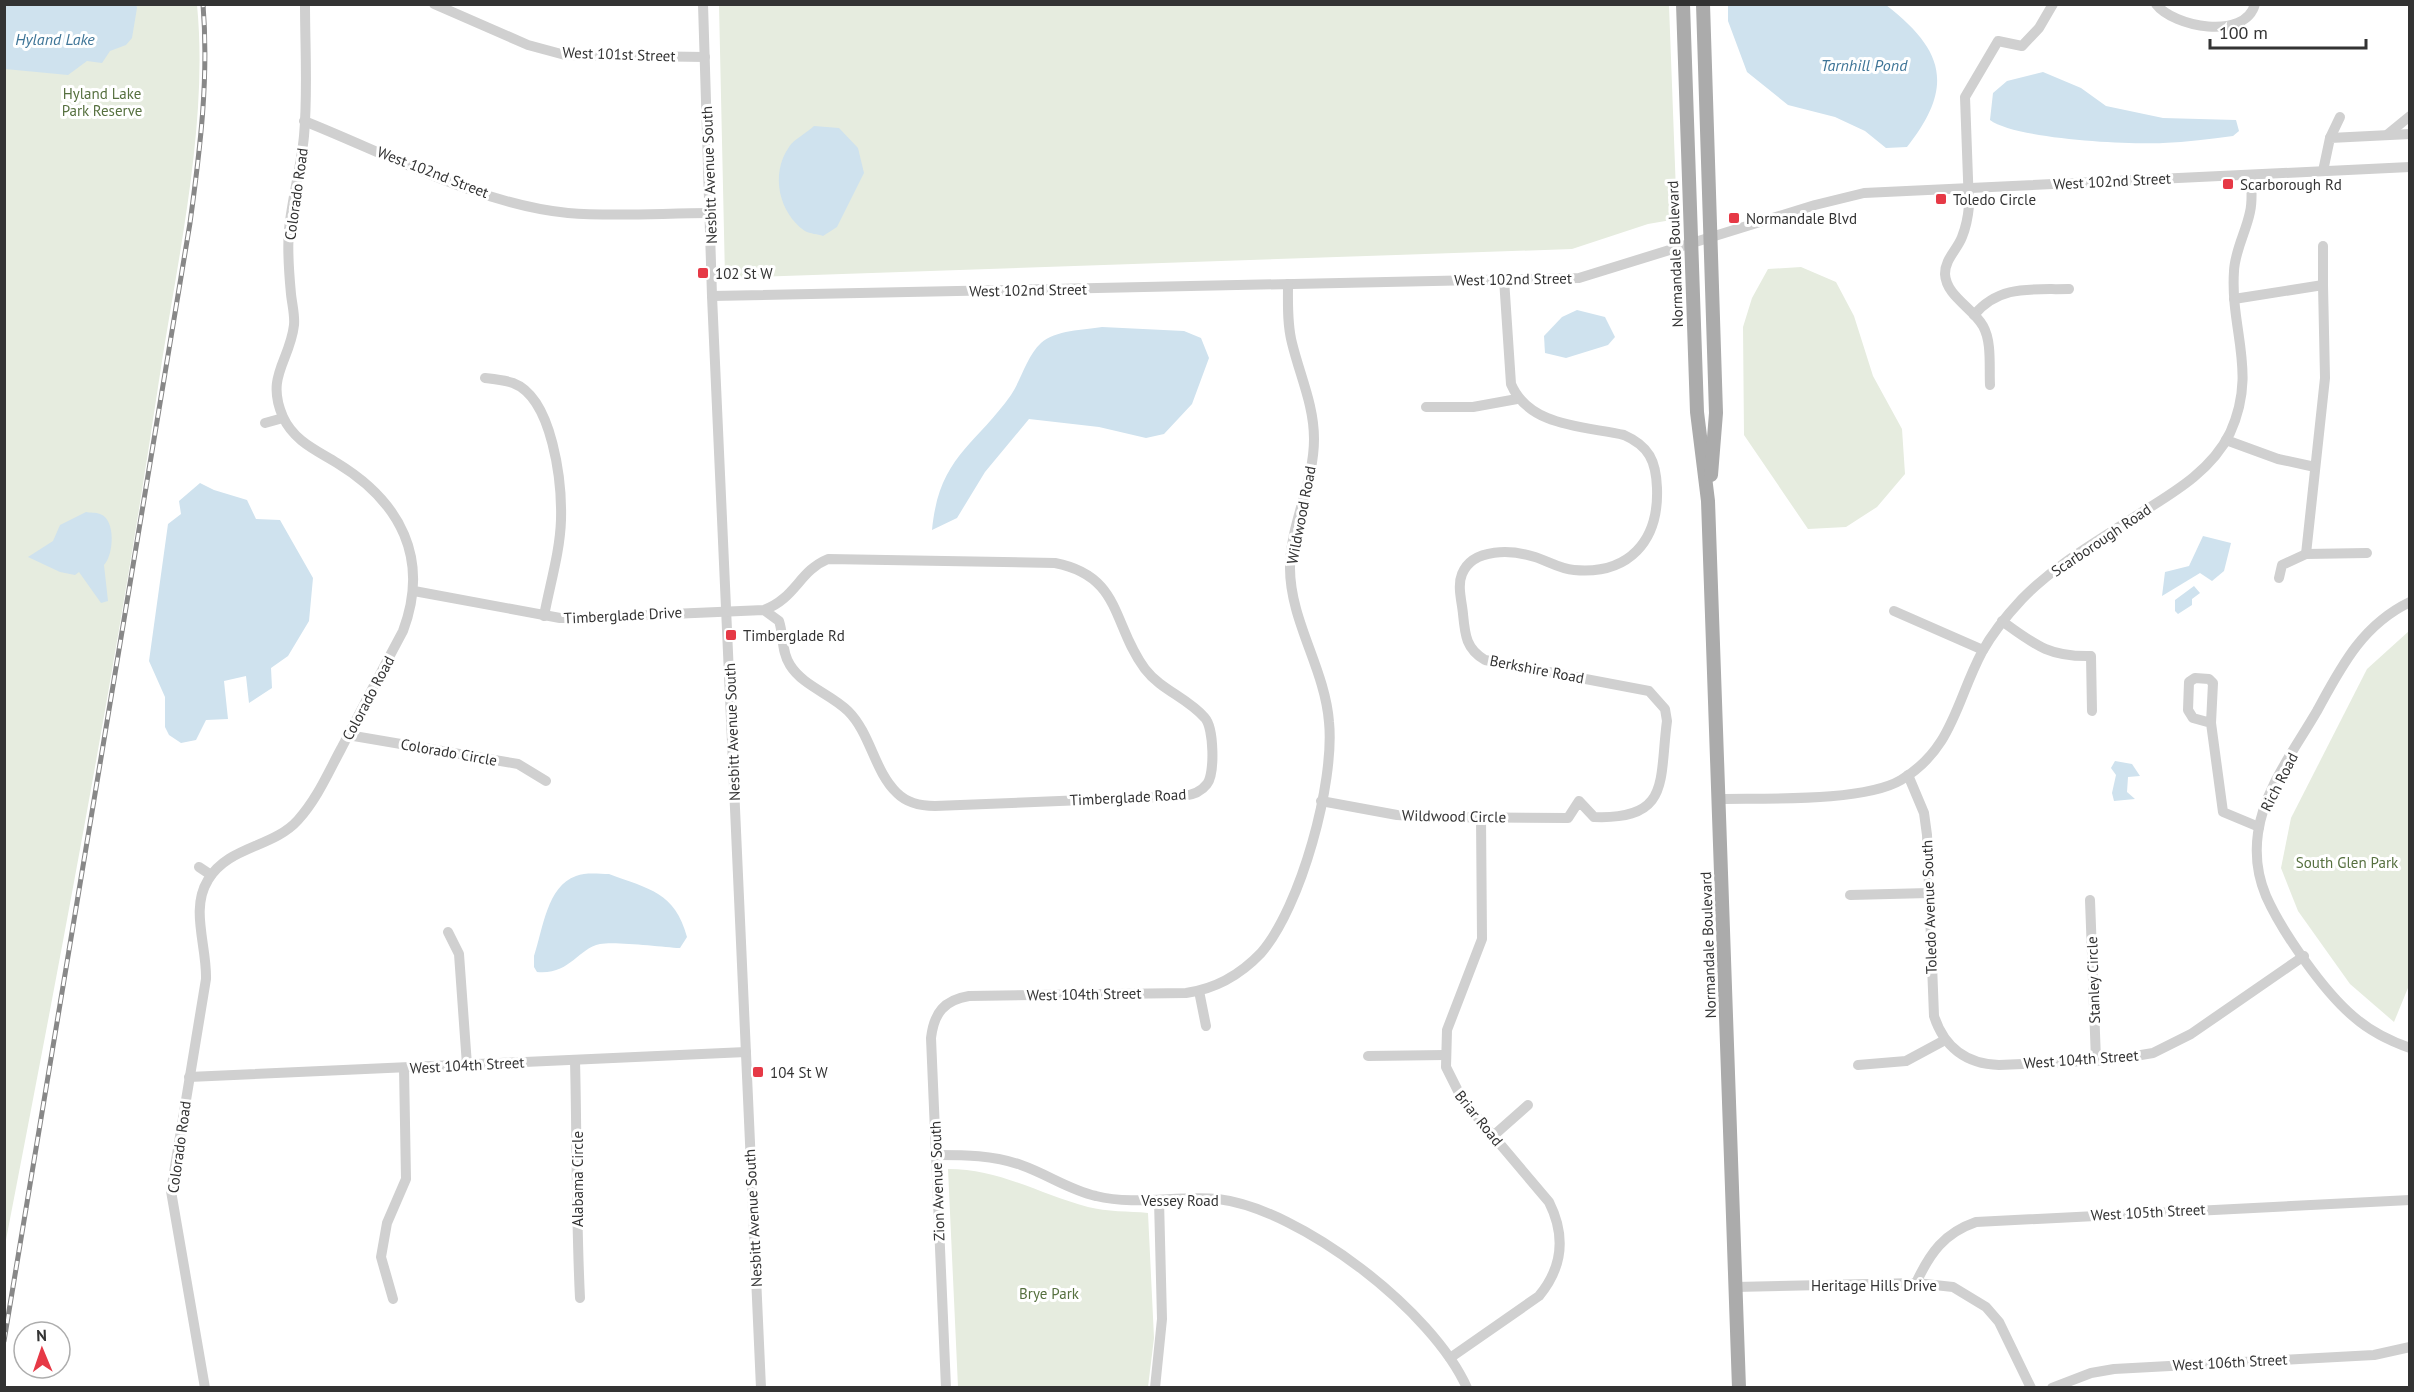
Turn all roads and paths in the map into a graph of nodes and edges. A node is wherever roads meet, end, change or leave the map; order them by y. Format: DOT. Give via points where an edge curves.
graph roads {
  1 [pos="305,4"];
  2 [pos="434,4"];
  3 [pos="703,4"];
  4 [pos="1683,4"];
  5 [pos="1703,4"];
  6 [pos="2053,4"];
  7 [pos="2156,4"];
  8 [pos="2255,4"];
  9 [pos="705,57"];
  10 [pos="2409,116"];
  11 [pos="2340,117"];
  12 [pos="304,121"];
  13 [pos="2388,134"];
  14 [pos="2409,134"];
  15 [pos="2330,138"];
  16 [pos="2409,167"];
  17 [pos="2323,171"];
  18 [pos="2250,175"];
  19 [pos="1969,188"];
  20 [pos="710,213"];
  21 [pos="1711,236"];
  22 [pos="1690,242"];
  23 [pos="2323,246"];
  24 [pos="1504,279"];
  25 [pos="1288,284"];
  26 [pos="2323,285"];
  27 [pos="2069,289"];
  28 [pos="712,296"];
  29 [pos="2234,299"];
  30 [pos="1974,315"];
  31 [pos="485,378"];
  32 [pos="1990,385"];
  33 [pos="1517,399"];
  34 [pos="1426,407"];
  35 [pos="283,418"];
  36 [pos="265,423"];
  37 [pos="2226,440"];
  38 [pos="2315,467"];
  39 [pos="1708,501"];
  40 [pos="2367,553"];
  41 [pos="2306,554"];
  42 [pos="2279,578"];
  43 [pos="414,591"];
  44 [pos="2409,602"];
  45 [pos="732,610"];
  46 [pos="764,610"];
  47 [pos="1894,611"];
  48 [pos="544,616"];
  49 [pos="2002,621"];
  50 [pos="1983,650"];
  51 [pos="2092,711"];
  52 [pos="2211,723"];
  53 [pos="348,735"];
  54 [pos="1908,776"];
  55 [pos="546,782"];
  56 [pos="1720,799"];
  57 [pos="1321,801"];
  58 [pos="1579,801"];
  59 [pos="1481,817"];
  60 [pos="2259,827"];
  61 [pos="1311,850"];
  62 [pos="199,867"];
  63 [pos="211,875"];
  64 [pos="1929,893"];
  65 [pos="1850,895"];
  66 [pos="2090,900"];
  67 [pos="448,932"];
  68 [pos="2304,956"];
  69 [pos="1198,991"];
  70 [pos="969,996"];
  71 [pos="1206,1026"];
  72 [pos="1945,1040"];
  73 [pos="2409,1048"];
  74 [pos="746,1052"];
  75 [pos="1445,1055"];
  76 [pos="1368,1056"];
  77 [pos="575,1060"];
  78 [pos="2096,1060"];
  79 [pos="467,1065"];
  80 [pos="1858,1065"];
  81 [pos="404,1068"];
  82 [pos="189,1077"];
  83 [pos="1528,1105"];
  84 [pos="1493,1136"];
  85 [pos="936,1155"];
  86 [pos="1159,1200"];
  87 [pos="2409,1200"];
  88 [pos="1916,1282"];
  89 [pos="1735,1287"];
  90 [pos="580,1298"];
  91 [pos="393,1299"];
  92 [pos="2409,1347"];
  93 [pos="1450,1358"];
  94 [pos="205,1388"];
  95 [pos="761,1388"];
  96 [pos="946,1388"];
  97 [pos="1155,1388"];
  98 [pos="1467,1388"];
  99 [pos="1739,1388"];
  100 [pos="2031,1388"];
  101 [pos="2052,1388"];
  1 -- 12 [label="street, Colorado Road"];
  2 -- 9 [label="street, West 101st Street" via="528,45 565,55"];
  3 -- 9 [label="street, Nesbitt Avenue South"];
  4 -- 22 [label="main road, Normandale Boulevard"];
  5 -- 21 [label="main road, Normandale Boulevard"];
  6 -- 19 [label="street" via="2022,46 1998,41 1965,97"];
  7 -- 8 [label="street" via="2169,16 2226,28 2241,22"];
  9 -- 20 [label="street, Nesbitt Avenue South"];
  10 -- 13 [label="street"];
  11 -- 15 [label="street"];
  12 -- 20 [label="street, West 102nd Street" via="478,192 538,208 568,213"];
  12 -- 35 [label="street, Colorado Road" via="302,158 289,231 294,325 277,385"];
  13 -- 14 [label="street"];
  13 -- 15 [label="street"];
  15 -- 17 [label="street"];
  16 -- 17 [label="street, West 102nd Street"];
  17 -- 18 [label="street, West 102nd Street"];
  18 -- 19 [label="street, West 102nd Street"];
  18 -- 29 [label="street, Scarborough Road" via="2251,210 2234,267"];
  19 -- 21 [label="street, West 102nd Street" via="1856,194"];
  19 -- 30 [label="street" via="1967,223 1945,273 1952,291"];
  20 -- 28 [label="street, Nesbitt Avenue South"];
  21 -- 22 [label="street, West 102nd Street"];
  21 -- 39 [label="main road, Normandale Boulevard" via="1716,413"];
  22 -- 24 [label="street, West 102nd Street" via="1579,278"];
  22 -- 39 [label="main road, Normandale Boulevard" via="1697,412"];
  23 -- 26 [label="street"];
  24 -- 25 [label="street, West 102nd Street"];
  24 -- 33 [label="street" via="1511,384"];
  25 -- 28 [label="street, West 102nd Street"];
  25 -- 57 [label="street, Wildwood Road" via="1292,341 1313,416 1311,467 1290,569 1329,723"];
  26 -- 29 [label="street"];
  26 -- 38 [label="street" via="2325,378"];
  27 -- 30 [label="street" via="2002,292 1991,297"];
  28 -- 45 [label="street, Nesbitt Avenue South"];
  29 -- 37 [label="street, Scarborough Road" via="2244,369 2237,414"];
  30 -- 32 [label="street" via="1987,335"];
  31 -- 48 [label="street" via="513,383 524,390 547,424 561,521"];
  33 -- 34 [label="street" via="1473,407"];
  33 -- 58 [label="street, Berkshire Road" via="1540,418 1631,438 1654,461 1657,513 1653,529 1632,556 1602,568 1574,570 1537,557 1501,553 1474,559 1462,575 1466,640 1477,655 1494,663 1649,692 1665,710 1660,782 1650,804 1629,816 1594,817"];
  35 -- 36 [label="street"];
  35 -- 43 [label="street, Colorado Road" via="304,444 351,472 388,507 409,545"];
  37 -- 38 [label="street" via="2278,459"];
  37 -- 49 [label="street, Scarborough Road" via="2183,486 2055,570"];
  38 -- 41 [label="street"];
  39 -- 56 [label="main road, Normandale Boulevard"];
  40 -- 41 [label="street"];
  41 -- 42 [label="street" via="2282,565"];
  43 -- 48 [label="street, Timberglade Drive"];
  43 -- 53 [label="street, Colorado Road" via="403,631"];
  44 -- 60 [label="street, Rich Road" via="2383,618 2355,646 2270,794"];
  45 -- 46 [label="street"];
  45 -- 48 [label="street, Timberglade Drive" via="579,618"];
  45 -- 74 [label="street, Nesbitt Avenue South"];
  46 -- 46 [label="street, Timberglade Road" via="786,599 807,572 828,560 1070,566 1096,580 1106,591 1146,671 1206,718 1211,736 1212,773 1208,783 1193,795 1183,796 935,806 910,802 890,786 862,728 848,711 791,667 779,621"];
  47 -- 50 [label="street"];
  49 -- 50 [label="street, Scarborough Road"];
  49 -- 51 [label="street" via="2043,649 2064,656 2091,656"];
  50 -- 54 [label="street, Scarborough Road" via="1948,733 1936,752"];
  52 -- 60 [label="street" via="2223,812"];
  53 -- 55 [label="street, Colorado Circle" via="518,764"];
  53 -- 63 [label="street, Colorado Road" via="319,790 297,821 284,833 233,855"];
  54 -- 56 [label="street, Scarborough Road" via="1877,790 1853,794"];
  54 -- 64 [label="street, Toledo Avenue South" via="1924,813"];
  56 -- 89 [label="main road, Normandale Boulevard"];
  57 -- 59 [label="street, Wildwood Circle" via="1397,815"];
  57 -- 61 [label="street, Wildwood Road"];
  58 -- 59 [label="street, Wildwood Circle" via="1568,818"];
  59 -- 75 [label="street, Briar Road" via="1482,939 1447,1030"];
  60 -- 68 [label="street, Rich Road" via="2256,855 2266,895"];
  61 -- 69 [label="street, West 104th Street" via="1276,933 1260,953 1222,982"];
  62 -- 63 [label="street"];
  63 -- 82 [label="street, Colorado Road" via="201,897 199,916 206,979"];
  64 -- 65 [label="street"];
  64 -- 72 [label="street, Toledo Avenue South" via="1932,1002"];
  66 -- 78 [label="street, Stanley Circle"];
  67 -- 79 [label="street" via="459,954"];
  68 -- 73 [label="street, Rich Road" via="2354,1017"];
  68 -- 78 [label="street, West 104th Street" via="2173,1045 2133,1058"];
  69 -- 70 [label="street, West 104th Street"];
  69 -- 71 [label="street"];
  70 -- 85 [label="street, Zion Avenue South" via="946,1004 932,1025"];
  72 -- 78 [label="street, West 104th Street" via="1969,1060 1983,1065"];
  72 -- 80 [label="street" via="1906,1061"];
  74 -- 77 [label="street, West 104th Street"];
  74 -- 95 [label="street, Nesbitt Avenue South"];
  75 -- 76 [label="street"];
  75 -- 84 [label="street, Briar Road" via="1452,1084"];
  77 -- 79 [label="street, West 104th Street"];
  77 -- 90 [label="street, Alabama Circle"];
  79 -- 81 [label="street, West 104th Street"];
  81 -- 82 [label="street, West 104th Street"];
  81 -- 91 [label="street" via="406,1179 387,1223 381,1257"];
  82 -- 94 [label="street, Colorado Road" via="171,1191"];
  83 -- 84 [label="street"];
  84 -- 93 [label="street, Briar Road" via="1549,1202 1557,1218 1561,1251 1550,1283 1539,1296"];
  85 -- 86 [label="street, Vessey Road" via="996,1158 1097,1197"];
  85 -- 96 [label="street, Zion Avenue South"];
  86 -- 93 [label="street, Vessey Road" via="1216,1199 1287,1220 1401,1301"];
  86 -- 97 [label="street" via="1162,1319"];
  87 -- 88 [label="street, West 105th Street" via="1976,1221 1935,1247"];
  88 -- 89 [label="street, Heritage Hills Drive"];
  88 -- 100 [label="street, Heritage Hills Drive" via="1953,1287 1986,1307 1999,1322"];
  89 -- 99 [label="main road, Normandale Boulevard"];
  92 -- 101 [label="street, West 106th Street" via="2374,1355 2114,1369"];
  93 -- 98 [label="street, Vessey Road"];
}
